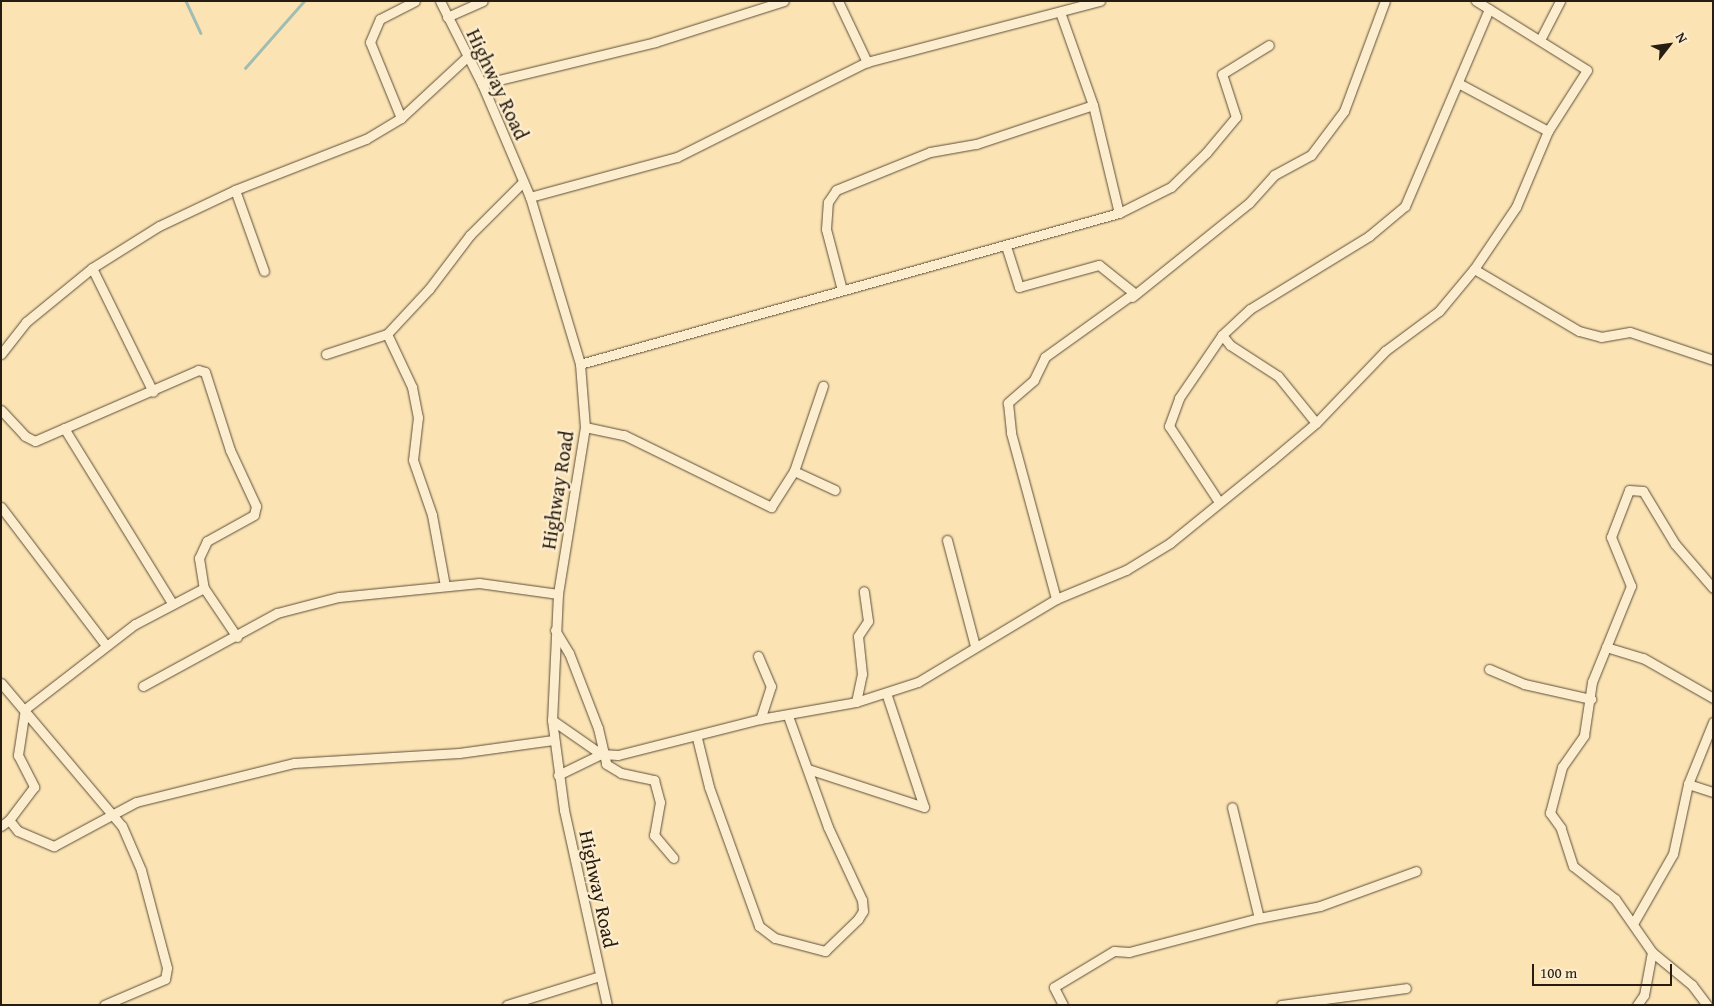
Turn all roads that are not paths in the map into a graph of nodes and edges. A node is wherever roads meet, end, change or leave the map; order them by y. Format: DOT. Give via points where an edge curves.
graph roads {
  1 [pos="416,1"];
  2 [pos="440,1"];
  3 [pos="483,1"];
  4 [pos="784,1"];
  5 [pos="838,1"];
  6 [pos="1100,1"];
  7 [pos="1385,1"];
  8 [pos="1476,1"];
  9 [pos="1560,1"];
  10 [pos="1489,9"];
  11 [pos="1060,12"];
  12 [pos="447,17"];
  13 [pos="1540,38"];
  14 [pos="1269,44"];
  15 [pos="468,56"];
  16 [pos="866,62"];
  17 [pos="1458,83"];
  18 [pos="482,84"];
  19 [pos="1093,105"];
  20 [pos="401,118"];
  21 [pos="1548,131"];
  22 [pos="523,182"];
  23 [pos="235,190"];
  24 [pos="530,197"];
  25 [pos="1119,213"];
  26 [pos="1006,246"];
  27 [pos="92,268"];
  28 [pos="1474,269"];
  29 [pos="264,271"];
  30 [pos="842,290"];
  31 [pos="387,334"];
  32 [pos="1222,335"];
  33 [pos="1,354"];
  34 [pos="326,354"];
  35 [pos="1713,360"];
  36 [pos="580,364"];
  37 [pos="1041,365"];
  38 [pos="823,386"];
  39 [pos="154,392"];
  40 [pos="1,410"];
  41 [pos="1316,423"];
  42 [pos="585,427"];
  43 [pos="64,428"];
  44 [pos="794,471"];
  45 [pos="835,490"];
  46 [pos="1219,502"];
  47 [pos="1,508"];
  48 [pos="947,540"];
  49 [pos="445,586"];
  50 [pos="204,588"];
  51 [pos="1713,588"];
  52 [pos="864,591"];
  53 [pos="558,594"];
  54 [pos="1056,598"];
  55 [pos="172,603"];
  56 [pos="555,630"];
  57 [pos="237,636"];
  58 [pos="106,644"];
  59 [pos="975,646"];
  60 [pos="1606,647"];
  61 [pos="758,656"];
  62 [pos="1490,669"];
  63 [pos="2,686"];
  64 [pos="143,686"];
  65 [pos="886,693"];
  66 [pos="1713,698"];
  67 [pos="1590,700"];
  68 [pos="856,702"];
  69 [pos="25,708"];
  70 [pos="788,716"];
  71 [pos="760,719"];
  72 [pos="552,720"];
  73 [pos="1713,722"];
  74 [pos="697,738"];
  75 [pos="553,740"];
  76 [pos="601,754"];
  77 [pos="808,769"];
  78 [pos="558,775"];
  79 [pos="1688,784"];
  80 [pos="1713,792"];
  81 [pos="1232,807"];
  82 [pos="113,814"];
  83 [pos="9,820"];
  84 [pos="1,826"];
  85 [pos="673,858"];
  86 [pos="1416,871"];
  87 [pos="1259,918"];
  88 [pos="1634,922"];
  89 [pos="1652,952"];
  90 [pos="600,976"];
  91 [pos="1406,988"];
  92 [pos="104,1005"];
  93 [pos="507,1005"];
  94 [pos="607,1005"];
  95 [pos="1063,1005"];
  96 [pos="1282,1005"];
  97 [pos="1637,1005"];
  98 [pos="1707,1005"];
  1 -- 20 [label="street" via="380,19 370,42"];
  2 -- 12 [label="street, Highway Road"];
  3 -- 12 [label="street"];
  4 -- 18 [label="street" via="655,42"];
  5 -- 16 [label="street"];
  6 -- 11 [label="street"];
  7 -- 37 [label="street" via="1344,111 1311,155 1274,175 1232,217 1115,312"];
  8 -- 10 [label="street"];
  9 -- 13 [label="street"];
  10 -- 13 [label="street"];
  10 -- 17 [label="street"];
  11 -- 16 [label="street"];
  11 -- 19 [label="street"];
  12 -- 15 [label="street, Highway Road"];
  13 -- 21 [label="street" via="1586,70"];
  14 -- 25 [label="street" via="1222,74 1237,112 1206,153 1171,187"];
  15 -- 18 [label="street, Highway Road"];
  15 -- 20 [label="street"];
  16 -- 24 [label="street" via="677,157"];
  17 -- 21 [label="street"];
  17 -- 32 [label="street" via="1405,206 1369,236 1250,310"];
  18 -- 22 [label="street, Highway Road"];
  19 -- 25 [label="street"];
  19 -- 30 [label="street" via="976,144 930,152 836,190 828,202 826,229"];
  20 -- 23 [label="street" via="366,139"];
  21 -- 28 [label="street" via="1516,207"];
  22 -- 24 [label="street, Highway Road"];
  22 -- 31 [label="street" via="470,235 430,289"];
  23 -- 27 [label="street" via="159,226"];
  23 -- 29 [label="street"];
  24 -- 36 [label="street, Highway Road"];
  25 -- 26 [label="street"];
  26 -- 30 [label="street"];
  26 -- 37 [label="street" via="1019,287 1099,266 1134,293 1045,358"];
  27 -- 33 [label="street" via="26,322"];
  27 -- 39 [label="street"];
  28 -- 35 [label="street" via="1578,331 1601,337 1630,332"];
  28 -- 41 [label="street" via="1439,312 1385,351"];
  30 -- 36 [label="street"];
  31 -- 34 [label="street"];
  31 -- 49 [label="street" via="412,387 418,417 413,460 432,516"];
  32 -- 41 [label="street" via="1230,345 1278,376"];
  32 -- 46 [label="street" via="1179,398 1169,426"];
  36 -- 42 [label="street, Highway Road"];
  37 -- 54 [label="street" via="1034,380 1008,403 1008,419"];
  38 -- 44 [label="street"];
  39 -- 43 [label="street"];
  39 -- 50 [label="street" via="198,370 205,372 230,450 256,506 254,515 201,548"];
  40 -- 43 [label="street" via="30,440"];
  41 -- 46 [label="street"];
  42 -- 44 [label="street" via="624,435 768,507 774,506"];
  42 -- 53 [label="street, Highway Road"];
  43 -- 55 [label="street"];
  44 -- 45 [label="street"];
  46 -- 54 [label="street" via="1170,543 1126,570"];
  47 -- 58 [label="street"];
  48 -- 59 [label="street"];
  49 -- 53 [label="street" via="479,584"];
  49 -- 57 [label="street" via="330,600 277,613"];
  50 -- 55 [label="street"];
  50 -- 57 [label="street"];
  51 -- 60 [label="street" via="1674,544 1642,491 1629,490 1610,537 1631,586"];
  52 -- 68 [label="street" via="868,621 858,636 862,674"];
  53 -- 56 [label="street, Highway Road"];
  54 -- 59 [label="street"];
  55 -- 58 [label="street"];
  56 -- 72 [label="street, Highway Road"];
  56 -- 76 [label="street" via="570,653 598,728"];
  57 -- 64 [label="street"];
  58 -- 69 [label="street"];
  59 -- 65 [label="street" via="918,682"];
  60 -- 66 [label="street" via="1643,658"];
  60 -- 67 [label="street" via="1592,682"];
  61 -- 71 [label="street" via="771,686"];
  62 -- 67 [label="street" via="1524,684"];
  63 -- 69 [label="street"];
  65 -- 68 [label="street"];
  65 -- 77 [label="street" via="924,808"];
  67 -- 88 [label="street" via="1584,735 1562,767 1550,813 1561,828 1573,866"];
  68 -- 70 [label="street"];
  69 -- 82 [label="street"];
  69 -- 83 [label="street" via="18,755 34,787"];
  70 -- 71 [label="street"];
  70 -- 77 [label="street"];
  71 -- 74 [label="street"];
  72 -- 75 [label="street, Highway Road"];
  72 -- 76 [label="street"];
  73 -- 79 [label="street"];
  74 -- 76 [label="street" via="618,755"];
  74 -- 77 [label="street" via="708,787 757,923 775,938 787,938 820,952 863,911"];
  75 -- 78 [label="street, Highway Road"];
  75 -- 82 [label="street" via="459,753 294,763 152,798"];
  76 -- 78 [label="street"];
  76 -- 85 [label="street" via="614,770 654,780 660,802 654,835"];
  78 -- 90 [label="street, Highway Road"];
  79 -- 80 [label="street"];
  79 -- 88 [label="street" via="1673,854"];
  81 -- 87 [label="street"];
  82 -- 83 [label="street" via="54,846 18,831"];
  82 -- 92 [label="street" via="141,870 167,968 165,979 157,985"];
  83 -- 84 [label="street"];
  86 -- 87 [label="street" via="1320,906"];
  87 -- 95 [label="street" via="1129,952 1114,951 1054,987"];
  88 -- 89 [label="street"];
  89 -- 97 [label="street" via="1644,995"];
  89 -- 98 [label="street" via="1692,985"];
  90 -- 93 [label="street"];
  90 -- 94 [label="street, Highway Road"];
  91 -- 96 [label="street"];
}
